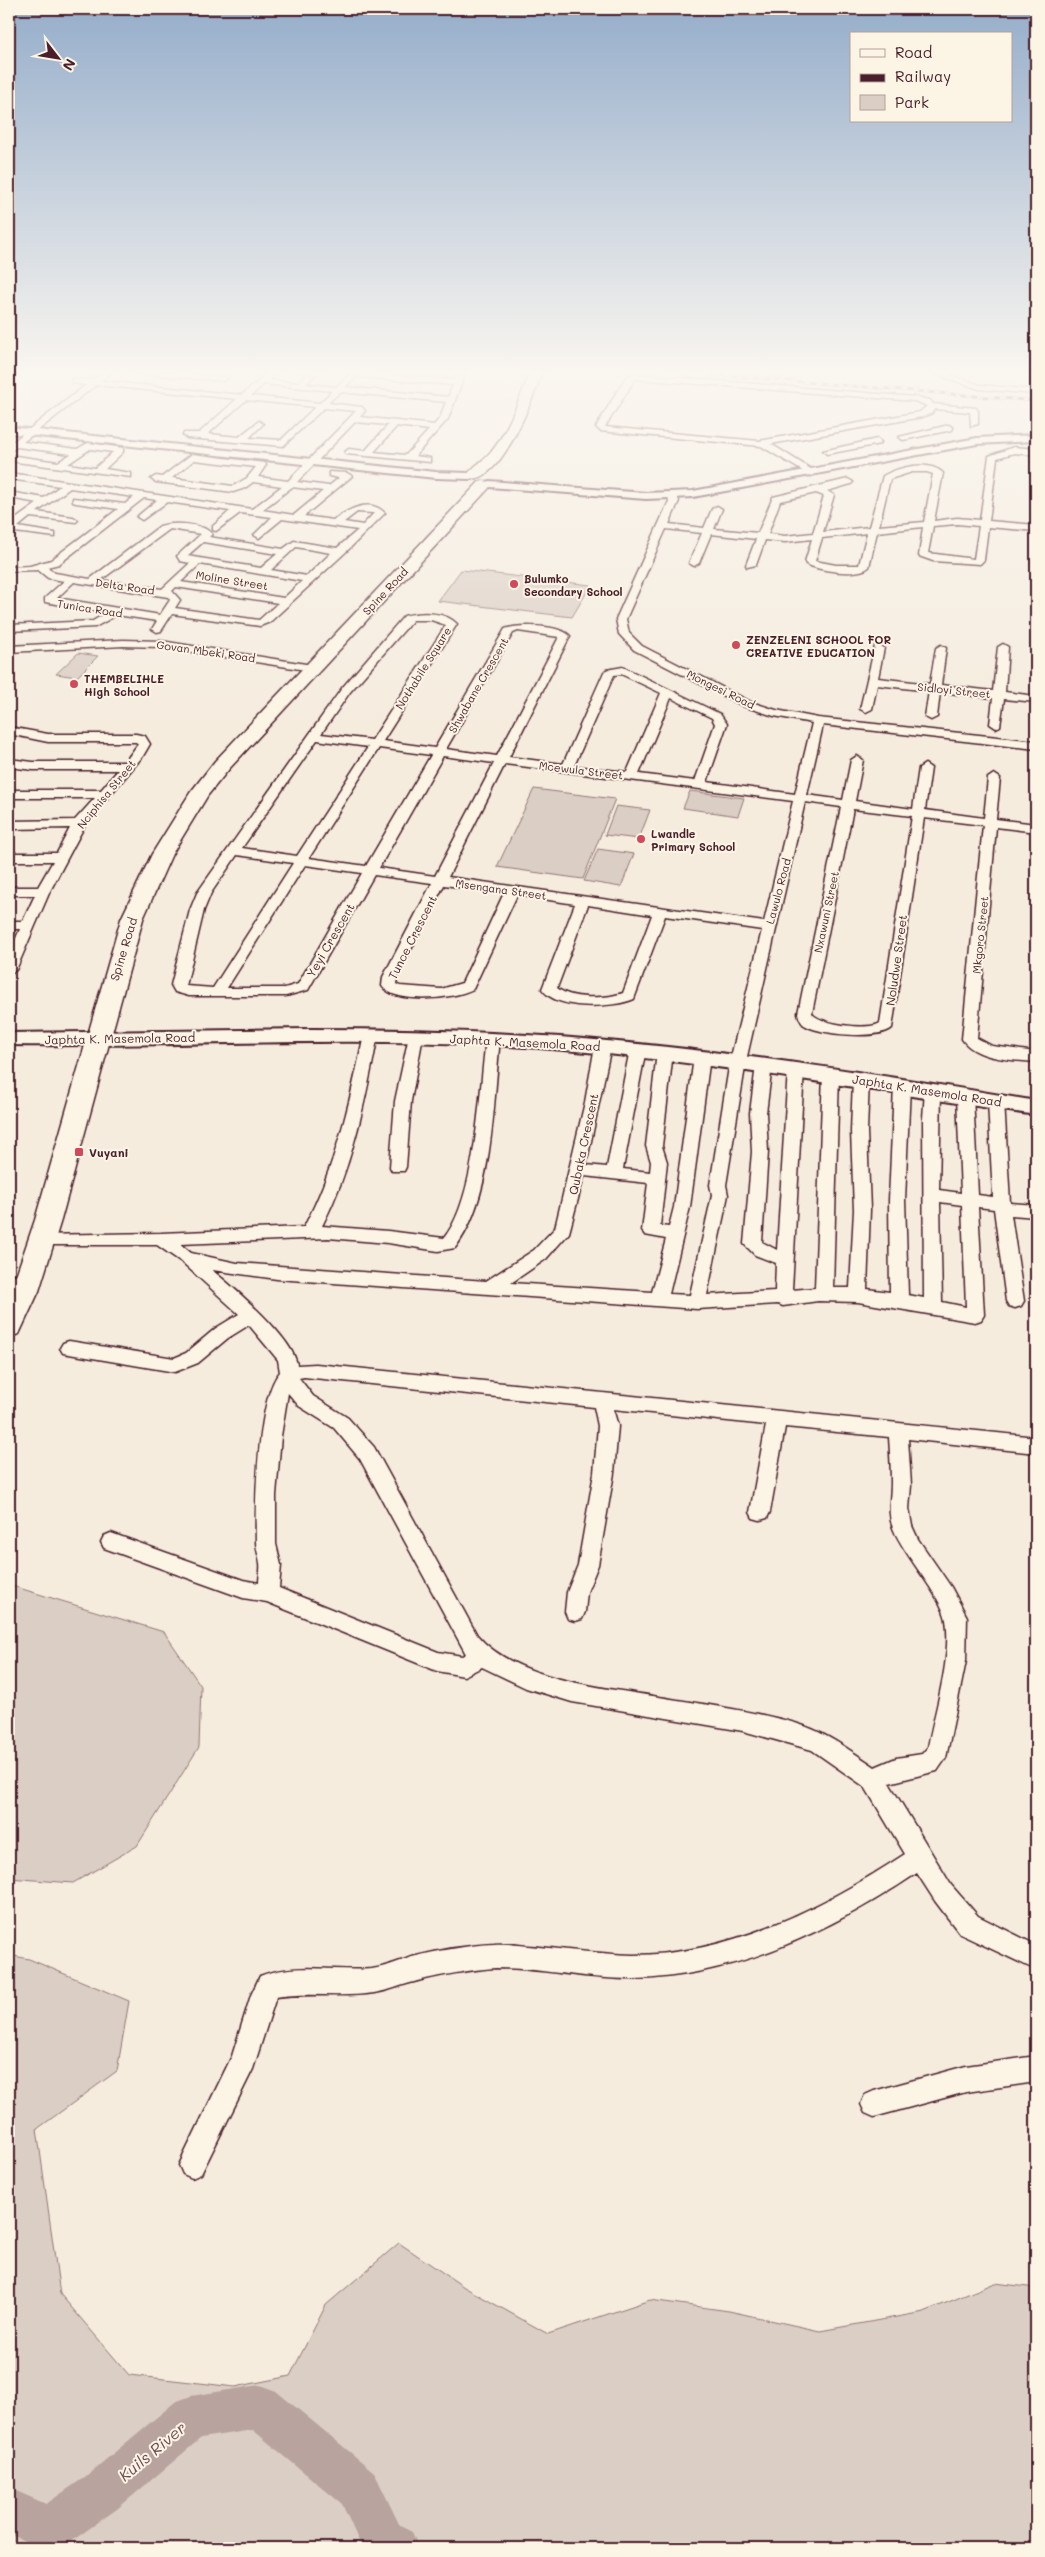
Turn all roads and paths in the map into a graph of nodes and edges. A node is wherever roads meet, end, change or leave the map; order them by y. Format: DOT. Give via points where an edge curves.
graph roads {
  1 [pos="61,490"];
  2 [pos="103,490"];
  3 [pos="282,490"];
  4 [pos="327,490"];
  5 [pos="471,490"];
  6 [pos="584,490"];
  7 [pos="719,490"];
  8 [pos="819,490"];
  9 [pos="821,490"];
  10 [pos="883,490"];
  11 [pos="935,490"];
  12 [pos="989,490"];
  13 [pos="9,495"];
  14 [pos="141,496"];
  15 [pos="673,496"];
  16 [pos="76,500"];
  17 [pos="165,500"];
  18 [pos="46,501"];
  19 [pos="126,507"];
  20 [pos="717,509"];
  21 [pos="238,510"];
  22 [pos="254,512"];
  23 [pos="9,515"];
  24 [pos="25,515"];
  25 [pos="280,515"];
  26 [pos="142,517"];
  27 [pos="296,518"];
  28 [pos="73,520"];
  29 [pos="336,523"];
  30 [pos="985,523"];
  31 [pos="930,524"];
  32 [pos="662,526"];
  33 [pos="309,527"];
  34 [pos="216,528"];
  35 [pos="365,528"];
  36 [pos="1036,528"];
  37 [pos="708,531"];
  38 [pos="873,531"];
  39 [pos="52,535"];
  40 [pos="259,535"];
  41 [pos="760,536"];
  42 [pos="817,536"];
  43 [pos="201,539"];
  44 [pos="294,544"];
  45 [pos="339,550"];
  46 [pos="286,552"];
  47 [pos="198,561"];
  48 [pos="694,563"];
  49 [pos="752,565"];
  50 [pos="40,567"];
  51 [pos="12,569"];
  52 [pos="264,572"];
  53 [pos="72,579"];
  54 [pos="309,579"];
  55 [pos="94,581"];
  56 [pos="174,584"];
  57 [pos="165,592"];
  58 [pos="286,601"];
  59 [pos="114,612"];
  60 [pos="166,614"];
  61 [pos="9,628"];
  62 [pos="156,629"];
  63 [pos="1003,647"];
  64 [pos="9,648"];
  65 [pos="879,648"];
  66 [pos="941,648"];
  67 [pos="312,668"];
  68 [pos="872,681"];
  69 [pos="936,688"];
  70 [pos="668,691"];
  71 [pos="998,695"];
  72 [pos="1036,699"];
  73 [pos="866,709"];
  74 [pos="931,718"];
  75 [pos="818,721"];
  76 [pos="996,724"];
  77 [pos="9,731"];
  78 [pos="313,736"];
  79 [pos="375,744"];
  80 [pos="1036,745"];
  81 [pos="439,752"];
  82 [pos="503,760"];
  83 [pos="857,760"];
  84 [pos="9,763"];
  85 [pos="128,766"];
  86 [pos="567,768"];
  87 [pos="925,768"];
  88 [pos="632,776"];
  89 [pos="994,778"];
  90 [pos="700,785"];
  91 [pos="9,794"];
  92 [pos="104,794"];
  93 [pos="802,798"];
  94 [pos="848,804"];
  95 [pos="918,812"];
  96 [pos="990,822"];
  97 [pos="79,824"];
  98 [pos="9,825"];
  99 [pos="1036,828"];
  100 [pos="234,851"];
  101 [pos="9,857"];
  102 [pos="60,857"];
  103 [pos="300,860"];
  104 [pos="370,870"];
  105 [pos="441,880"];
  106 [pos="43,890"];
  107 [pos="9,891"];
  108 [pos="512,891"];
  109 [pos="583,900"];
  110 [pos="660,911"];
  111 [pos="9,925"];
  112 [pos="27,925"];
  113 [pos="768,927"];
  114 [pos="10,965"];
  115 [pos="218,992"];
  116 [pos="808,1020"];
  117 [pos="371,1035"];
  118 [pos="416,1036"];
  119 [pos="9,1039"];
  120 [pos="98,1039"];
  121 [pos="493,1039"];
  122 [pos="603,1046"];
  123 [pos="638,1049"];
  124 [pos="665,1052"];
  125 [pos="702,1057"];
  126 [pos="1036,1057"];
  127 [pos="738,1061"];
  128 [pos="764,1064"];
  129 [pos="796,1069"];
  130 [pos="831,1074"];
  131 [pos="861,1079"];
  132 [pos="902,1086"];
  133 [pos="933,1091"];
  134 [pos="965,1096"];
  135 [pos="996,1102"];
  136 [pos="1036,1108"];
  137 [pos="398,1167"];
  138 [pos="578,1170"];
  139 [pos="614,1174"];
  140 [pos="656,1178"];
  141 [pos="933,1195"];
  142 [pos="969,1200"];
  143 [pos="1002,1206"];
  144 [pos="1036,1211"];
  145 [pos="310,1232"];
  146 [pos="677,1234"];
  147 [pos="42,1239"];
  148 [pos="161,1239"];
  149 [pos="186,1258"];
  150 [pos="786,1259"];
  151 [pos="19,1280"];
  152 [pos="490,1287"];
  153 [pos="824,1295"];
  154 [pos="858,1295"];
  155 [pos="659,1299"];
  156 [pos="783,1299"];
  157 [pos="899,1301"];
  158 [pos="1015,1301"];
  159 [pos="697,1302"];
  160 [pos="933,1307"];
  161 [pos="250,1315"];
  162 [pos="9,1326"];
  163 [pos="70,1348"];
  164 [pos="289,1374"];
  165 [pos="602,1400"];
  166 [pos="777,1419"];
  167 [pos="898,1432"];
  168 [pos="1036,1445"];
  169 [pos="760,1512"];
  170 [pos="111,1542"];
  171 [pos="268,1593"];
  172 [pos="575,1612"];
  173 [pos="481,1656"];
  174 [pos="873,1779"];
  175 [pos="921,1857"];
  176 [pos="1036,1958"];
  177 [pos="1036,2069"];
  178 [pos="874,2104"];
  179 [pos="192,2165"];
  1 -- 18 [label="street"];
  2 -- 14 [label="street"];
  3 -- 22 [label="street"];
  4 -- 27 [label="street"];
  5 -- 67 [label="main road, Spine Road"];
  6 -- 15 [label="street"];
  7 -- 15 [label="street"];
  8 -- 41 [label="street" via="776,499"];
  9 -- 42 [label="street" via="829,495"];
  10 -- 38 [label="street"];
  11 -- 31 [label="street"];
  12 -- 30 [label="street"];
  13 -- 18 [label="street"];
  14 -- 17 [label="street"];
  14 -- 19 [label="street"];
  15 -- 32 [label="street, Mongesi Road" via="674,501"];
  16 -- 19 [label="street"];
  17 -- 21 [label="street" via="194,514"];
  17 -- 26 [label="street"];
  18 -- 24 [label="street"];
  19 -- 50 [label="street" via="55,562"];
  20 -- 37 [label="street"];
  21 -- 22 [label="street"];
  21 -- 34 [label="street"];
  22 -- 25 [label="street"];
  23 -- 24 [label="street"];
  24 -- 28 [label="street"];
  24 -- 39 [label="street" via="12,526 15,529"];
  25 -- 27 [label="street"];
  25 -- 40 [label="street"];
  27 -- 33 [label="street"];
  29 -- 33 [label="street"];
  29 -- 35 [label="street"];
  29 -- 35 [label="street, Tunica Road" via="355,508 379,512"];
  30 -- 31 [label="street" via="957,521"];
  30 -- 31 [label="street" via="979,560 971,562 923,554"];
  30 -- 36 [label="street"];
  31 -- 38 [label="street"];
  32 -- 37 [label="street"];
  32 -- 75 [label="street, Mongesi Road" via="621,619 621,627 628,639 645,652 747,704"];
  33 -- 44 [label="street"];
  35 -- 45 [label="street, Tunica Road"];
  37 -- 41 [label="street"];
  37 -- 48 [label="street"];
  38 -- 42 [label="street"];
  38 -- 42 [label="street" via="865,565 861,569 813,565 810,560"];
  41 -- 42 [label="street" via="785,539"];
  41 -- 49 [label="street"];
  43 -- 46 [label="street"];
  43 -- 47 [label="street" via="182,556"];
  43 -- 55 [label="street" via="207,534 204,531 170,526 163,528"];
  44 -- 45 [label="street"];
  44 -- 46 [label="street"];
  45 -- 54 [label="street, Tunica Road"];
  46 -- 52 [label="street"];
  47 -- 52 [label="street"];
  47 -- 56 [label="street"];
  50 -- 51 [label="street"];
  50 -- 53 [label="street, Delta Road" via="52,576"];
  52 -- 54 [label="street"];
  53 -- 55 [label="street, Delta Road"];
  53 -- 59 [label="street, Tunica Road" via="49,600"];
  54 -- 58 [label="street, Tunica Road"];
  55 -- 57 [label="street, Delta Road"];
  56 -- 57 [label="street"];
  56 -- 58 [label="street, Moline Street"];
  57 -- 60 [label="street, Delta Road" via="172,594 175,600"];
  58 -- 60 [label="street, Tunica Road" via="260,622"];
  59 -- 60 [label="street, Tunica Road"];
  59 -- 61 [label="street" via="95,624"];
  60 -- 62 [label="street"];
  63 -- 71 [label="street"];
  64 -- 67 [label="street, Govan Mbeki Road" via="161,644"];
  65 -- 68 [label="street"];
  66 -- 69 [label="street"];
  67 -- 120 [label="main road, Spine Road" via="222,765 200,793 162,854 132,919"];
  68 -- 69 [label="street, Sidloyi Street"];
  68 -- 73 [label="street"];
  69 -- 71 [label="street, Sidloyi Street"];
  69 -- 74 [label="street"];
  70 -- 86 [label="street" via="628,671 615,669 610,672"];
  70 -- 88 [label="street"];
  70 -- 90 [label="street" via="720,720"];
  71 -- 72 [label="street, Sidloyi Street"];
  71 -- 76 [label="street"];
  75 -- 80 [label="street, Mongesi Road"];
  75 -- 93 [label="street, Lawulo Road"];
  77 -- 85 [label="street, Nciphisa Street" via="48,738 141,740 144,747"];
  78 -- 79 [label="street, Mcewula Street"];
  78 -- 79 [label="street, Nothabile Square" via="357,676 408,618 450,622 452,624"];
  78 -- 100 [label="street, Nothabile Square"];
  79 -- 81 [label="street, Mcewula Street"];
  79 -- 103 [label="street, Nothabile Square"];
  81 -- 82 [label="street, Mcewula Street"];
  81 -- 82 [label="street, Shwabane Crescent" via="509,631 518,628 563,634 565,638"];
  81 -- 104 [label="street, Shwabane Crescent"];
  82 -- 86 [label="street, Mcewula Street"];
  82 -- 105 [label="street, Shwabane Crescent"];
  83 -- 94 [label="street"];
  84 -- 85 [label="street"];
  85 -- 92 [label="street, Nciphisa Street"];
  86 -- 88 [label="street, Mcewula Street"];
  87 -- 95 [label="street"];
  88 -- 90 [label="street, Mcewula Street"];
  89 -- 96 [label="street"];
  90 -- 93 [label="street, Mcewula Street"];
  91 -- 92 [label="street"];
  92 -- 97 [label="street, Nciphisa Street"];
  93 -- 94 [label="street, Mcewula Street"];
  93 -- 113 [label="street, Lawulo Road"];
  94 -- 95 [label="street, Mcewula Street"];
  94 -- 116 [label="street, Nxawuni Street" via="805,1013"];
  95 -- 96 [label="street, Mcewula Street"];
  95 -- 116 [label="street, Noludwe Street" via="886,1027 868,1032"];
  96 -- 99 [label="street, Mcewula Street"];
  96 -- 126 [label="street, Mkgoro Street" via="969,1039 976,1046"];
  97 -- 98 [label="street"];
  97 -- 102 [label="street, Nciphisa Street"];
  100 -- 103 [label="street, Msengana Street"];
  100 -- 115 [label="street, Nothabile Square" via="200,902 178,986 189,992"];
  101 -- 102 [label="street"];
  102 -- 106 [label="street, Nciphisa Street"];
  103 -- 104 [label="street, Msengana Street"];
  103 -- 115 [label="street, Nothabile Square"];
  104 -- 105 [label="street, Msengana Street"];
  104 -- 115 [label="street, Yeyi Crescent" via="303,987 286,992"];
  105 -- 108 [label="street, Msengana Street"];
  105 -- 108 [label="street, Tunce Crescent" via="390,978 389,986 396,991 452,993 468,986"];
  106 -- 107 [label="street"];
  106 -- 112 [label="street, Nciphisa Street"];
  108 -- 109 [label="street, Msengana Street"];
  109 -- 110 [label="street, Msengana Street"];
  109 -- 110 [label="street" via="549,989 560,997 610,1002 629,996"];
  110 -- 113 [label="street, Msengana Street"];
  111 -- 112 [label="street"];
  112 -- 114 [label="street, Nciphisa Street"];
  113 -- 127 [label="street, Lawulo Road"];
  117 -- 118 [label="main road, Japhta K. Masemola Road"];
  117 -- 120 [label="main road, Japhta K. Masemola Road"];
  117 -- 145 [label="street" via="356,1106 333,1183"];
  118 -- 121 [label="main road, Japhta K. Masemola Road"];
  118 -- 137 [label="street" via="402,1093"];
  119 -- 120 [label="main road, Japhta K. Masemola Road"];
  120 -- 147 [label="main road, Spine Road"];
  121 -- 122 [label="main road, Japhta K. Masemola Road"];
  121 -- 145 [label="street" via="480,1155 463,1220 453,1241 438,1245 378,1236"];
  122 -- 123 [label="main road, Japhta K. Masemola Road"];
  122 -- 138 [label="street, Qubaka Crescent"];
  123 -- 124 [label="main road, Japhta K. Masemola Road"];
  123 -- 139 [label="street"];
  124 -- 125 [label="main road, Japhta K. Masemola Road"];
  124 -- 140 [label="street" via="654,1146 659,1162"];
  125 -- 127 [label="main road, Japhta K. Masemola Road"];
  125 -- 146 [label="street"];
  127 -- 128 [label="main road, Japhta K. Masemola Road"];
  127 -- 159 [label="street, Lawulo Road" via="718,1185 720,1195"];
  128 -- 129 [label="main road, Japhta K. Masemola Road"];
  128 -- 150 [label="street" via="758,1113 760,1152 753,1244 761,1251"];
  129 -- 130 [label="main road, Japhta K. Masemola Road"];
  129 -- 150 [label="street"];
  130 -- 131 [label="main road, Japhta K. Masemola Road"];
  130 -- 153 [label="street"];
  131 -- 132 [label="main road, Japhta K. Masemola Road"];
  131 -- 154 [label="street" via="862,1210"];
  132 -- 133 [label="main road, Japhta K. Masemola Road"];
  132 -- 157 [label="street" via="897,1200"];
  133 -- 134 [label="main road, Japhta K. Masemola Road"];
  133 -- 141 [label="street" via="930,1156"];
  134 -- 135 [label="main road, Japhta K. Masemola Road"];
  134 -- 142 [label="street"];
  135 -- 136 [label="main road, Japhta K. Masemola Road"];
  135 -- 143 [label="street"];
  138 -- 139 [label="street"];
  138 -- 152 [label="street, Qubaka Crescent" via="567,1218 556,1240 538,1257"];
  139 -- 140 [label="street"];
  140 -- 146 [label="street" via="651,1231"];
  141 -- 142 [label="street"];
  141 -- 160 [label="street"];
  142 -- 143 [label="street"];
  142 -- 160 [label="street" via="975,1315"];
  143 -- 144 [label="street"];
  143 -- 158 [label="street"];
  145 -- 148 [label="street"];
  146 -- 155 [label="street"];
  147 -- 148 [label="street"];
  147 -- 151 [label="main road, Spine Road"];
  148 -- 149 [label="street"];
  149 -- 152 [label="street" via="237,1269 277,1273"];
  149 -- 161 [label="street" via="237,1300"];
  150 -- 156 [label="street"];
  151 -- 162 [label="main road, Spine Road"];
  152 -- 155 [label="street"];
  153 -- 154 [label="street"];
  153 -- 156 [label="street"];
  154 -- 157 [label="street"];
  155 -- 159 [label="street"];
  156 -- 159 [label="street"];
  157 -- 160 [label="street"];
  161 -- 163 [label="street" via="192,1358 175,1365"];
  161 -- 164 [label="street" via="284,1353"];
  164 -- 165 [label="street" via="310,1370"];
  164 -- 171 [label="street" via="280,1384 271,1436 266,1495 266,1544 271,1565"];
  164 -- 173 [label="street" via="292,1385 306,1402 341,1423 367,1453 469,1642"];
  165 -- 166 [label="street"];
  165 -- 172 [label="street" via="608,1426 604,1473 588,1565"];
  166 -- 167 [label="street"];
  166 -- 169 [label="street"];
  167 -- 168 [label="street"];
  167 -- 174 [label="street" via="902,1526 956,1617 955,1661 938,1751 929,1762 896,1769"];
  170 -- 171 [label="street" via="242,1589"];
  171 -- 173 [label="street" via="437,1661 464,1666"];
  173 -- 174 [label="street" via="534,1681 572,1692 743,1721 796,1734 819,1742"];
  174 -- 175 [label="street"];
  175 -- 176 [label="street" via="943,1893 969,1925"];
  175 -- 179 [label="street" via="871,1890 815,1919 711,1957 633,1967 495,1956 415,1969 374,1982 269,1985 263,1995 244,2060"];
  177 -- 178 [label="street" via="966,2079"];
}
